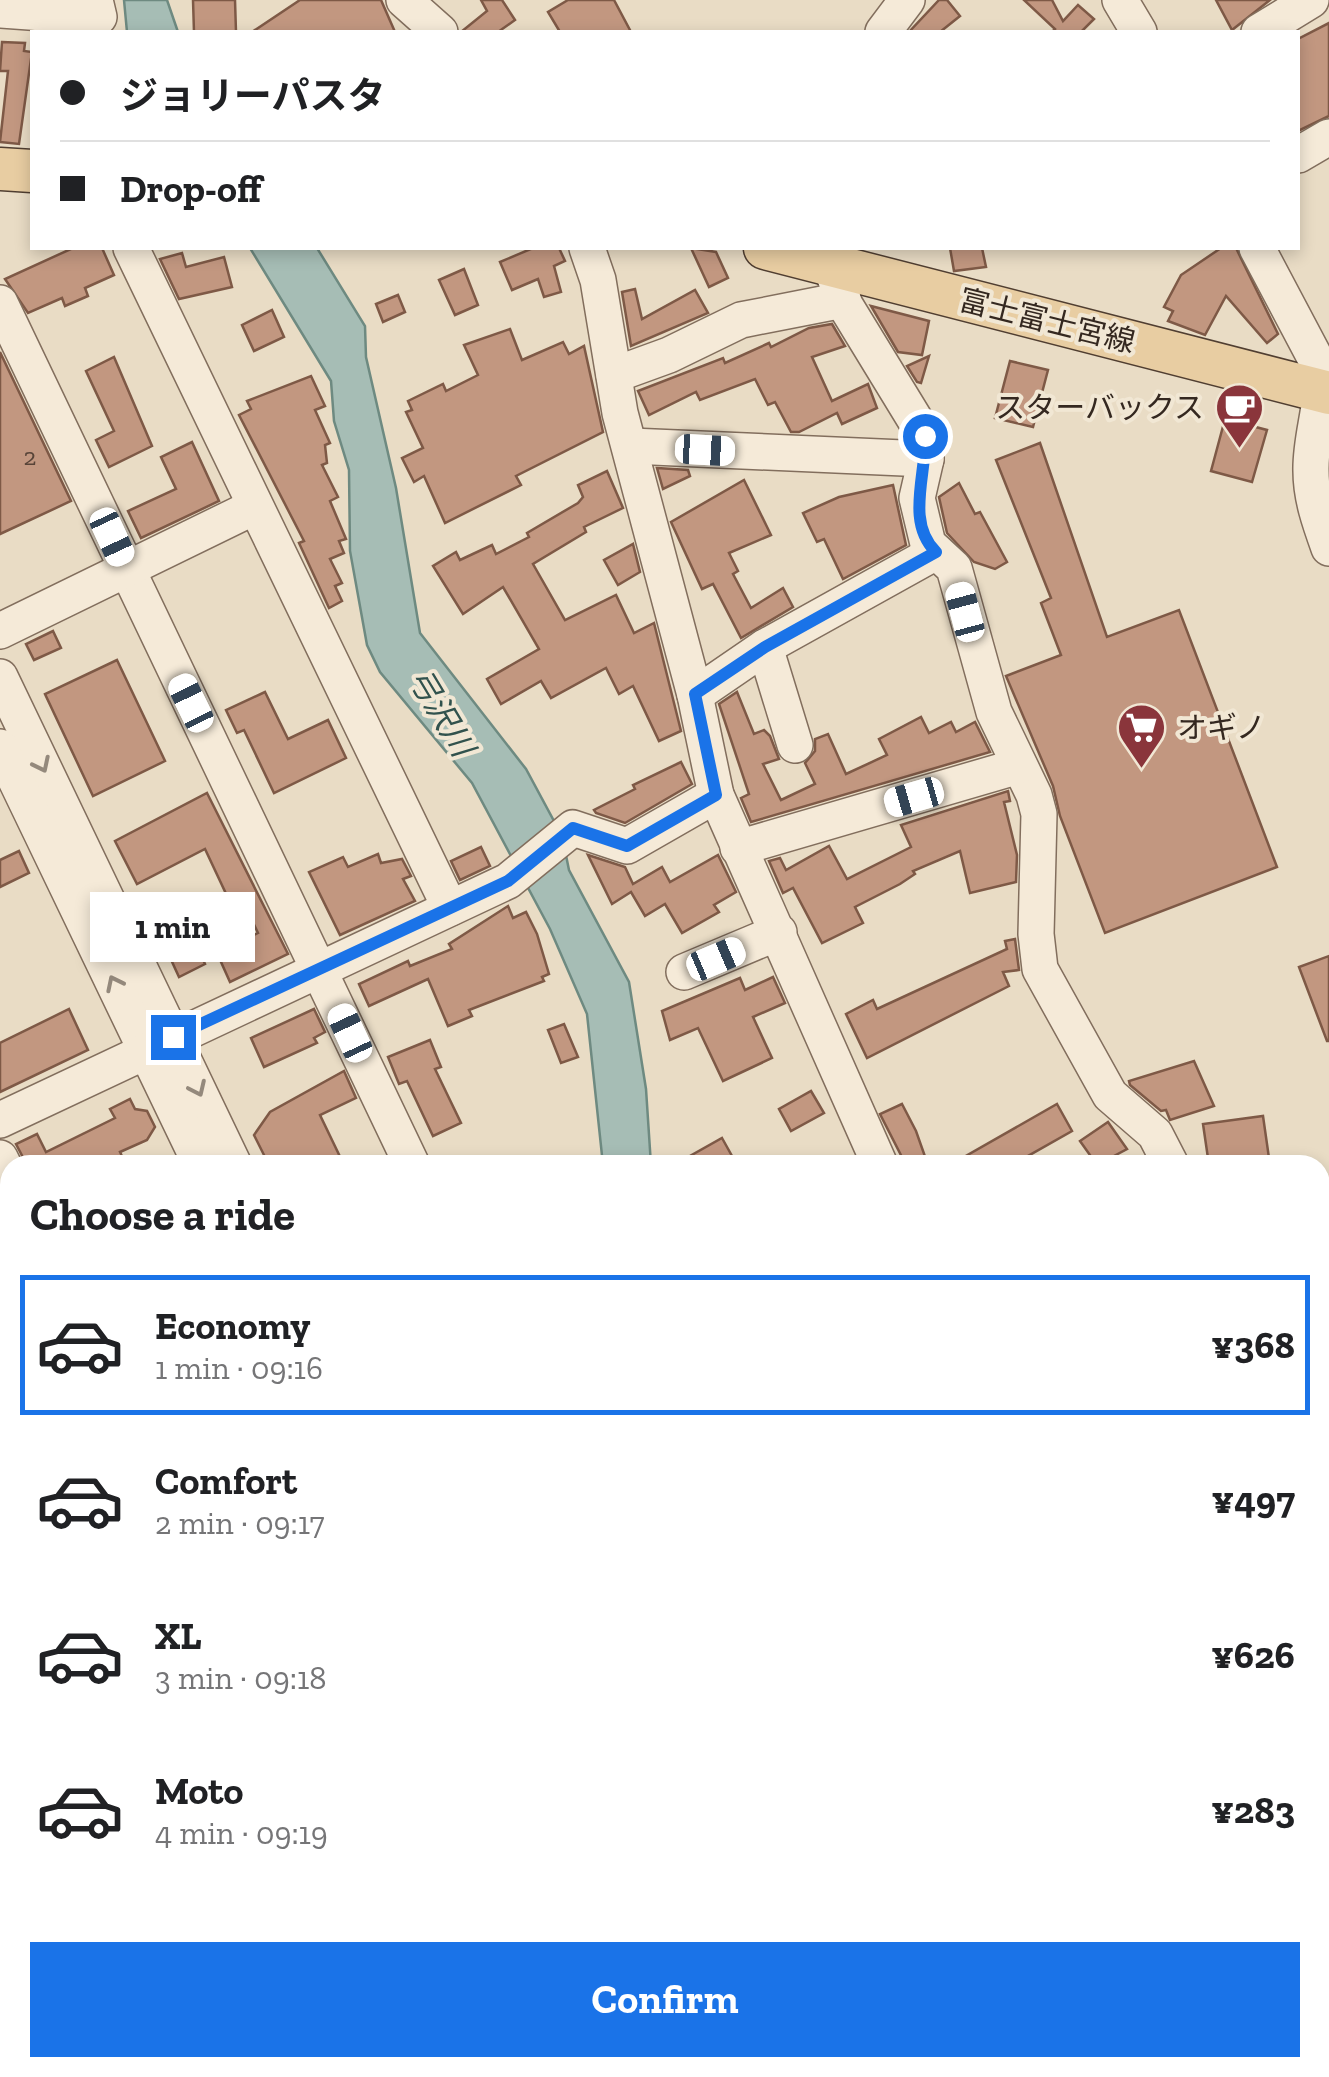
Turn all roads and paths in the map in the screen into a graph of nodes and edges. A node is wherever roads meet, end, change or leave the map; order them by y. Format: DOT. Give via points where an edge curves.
graph roads {
  1 [pos="95,0"];
  2 [pos="404,0"];
  3 [pos="907,0"];
  4 [pos="1120,0"];
  5 [pos="1312,0"];
  6 [pos="0,10"];
  7 [pos="438,30"];
  8 [pos="884,30"];
  9 [pos="1138,30"];
  10 [pos="1262,30"];
  11 [pos="1329,138"];
  12 [pos="1300,154"];
  13 [pos="0,169"];
  14 [pos="30,171"];
  15 [pos="132,250"];
  16 [pos="588,250"];
  17 [pos="772,250"];
  18 [pos="1258,250"];
  19 [pos="851,271"];
  20 [pos="0,302"];
  21 [pos="614,375"];
  22 [pos="1326,392"];
  23 [pos="631,446"];
  24 [pos="926,459"];
  25 [pos="254,508"];
  26 [pos="1329,548"];
  27 [pos="936,552"];
  28 [pos="128,571"];
  29 [pos="0,631"];
  30 [pos="765,647"];
  31 [pos="0,677"];
  32 [pos="695,694"];
  33 [pos="795,745"];
  34 [pos="0,746"];
  35 [pos="1019,766"];
  36 [pos="716,795"];
  37 [pos="738,848"];
  38 [pos="450,908"];
  39 [pos="779,932"];
  40 [pos="318,968"];
  41 [pos="684,972"];
  42 [pos="160,1044"];
  43 [pos="0,1120"];
  44 [pos="198,1155"];
  45 [pos="228,1155"];
  46 [pos="407,1155"];
  47 [pos="876,1155"];
  48 [pos="1166,1155"];
  1 -- 6 [label="street" via="99,17"];
  2 -- 7 [label="street"];
  3 -- 8 [label="street"];
  4 -- 9 [label="street"];
  5 -- 10 [label="street"];
  11 -- 12 [label="street"];
  13 -- 14 [label="main road"];
  15 -- 25 [label="street"];
  16 -- 21 [label="street"];
  17 -- 19 [label="main road, 富士富士宮線"];
  18 -- 22 [label="street"];
  19 -- 21 [label="street"];
  19 -- 22 [label="main road, 富士富士宮線"];
  19 -- 24 [label="street" via="925,436"];
  20 -- 28 [label="street"];
  21 -- 23 [label="street"];
  22 -- 26 [label="street" via="1310,469"];
  23 -- 24 [label="street"];
  23 -- 32 [label="street"];
  24 -- 27 [label="street" via="918,498 928,544"];
  25 -- 28 [label="street"];
  25 -- 38 [label="street"];
  27 -- 30 [label="street"];
  27 -- 35 [label="street" via="954,568 979,666"];
  28 -- 29 [label="street"];
  28 -- 40 [label="street"];
  30 -- 32 [label="street"];
  30 -- 33 [label="street"];
  31 -- 42 [label="street, one-way"];
  32 -- 36 [label="street"];
  42 -- 34 [label="street, one-way"];
  35 -- 37 [label="street"];
  35 -- 48 [label="street" via="1038,814 1040,969 1110,1095 1155,1134"];
  36 -- 37 [label="street"];
  36 -- 38 [label="street" via="627,846 573,828 508,881"];
  37 -- 39 [label="street"];
  38 -- 40 [label="street"];
  39 -- 41 [label="street"];
  39 -- 47 [label="street"];
  40 -- 42 [label="street"];
  40 -- 46 [label="street"];
  42 -- 43 [label="street"];
  42 -- 44 [label="street"];
  42 -- 45 [label="street, one-way"];
}
